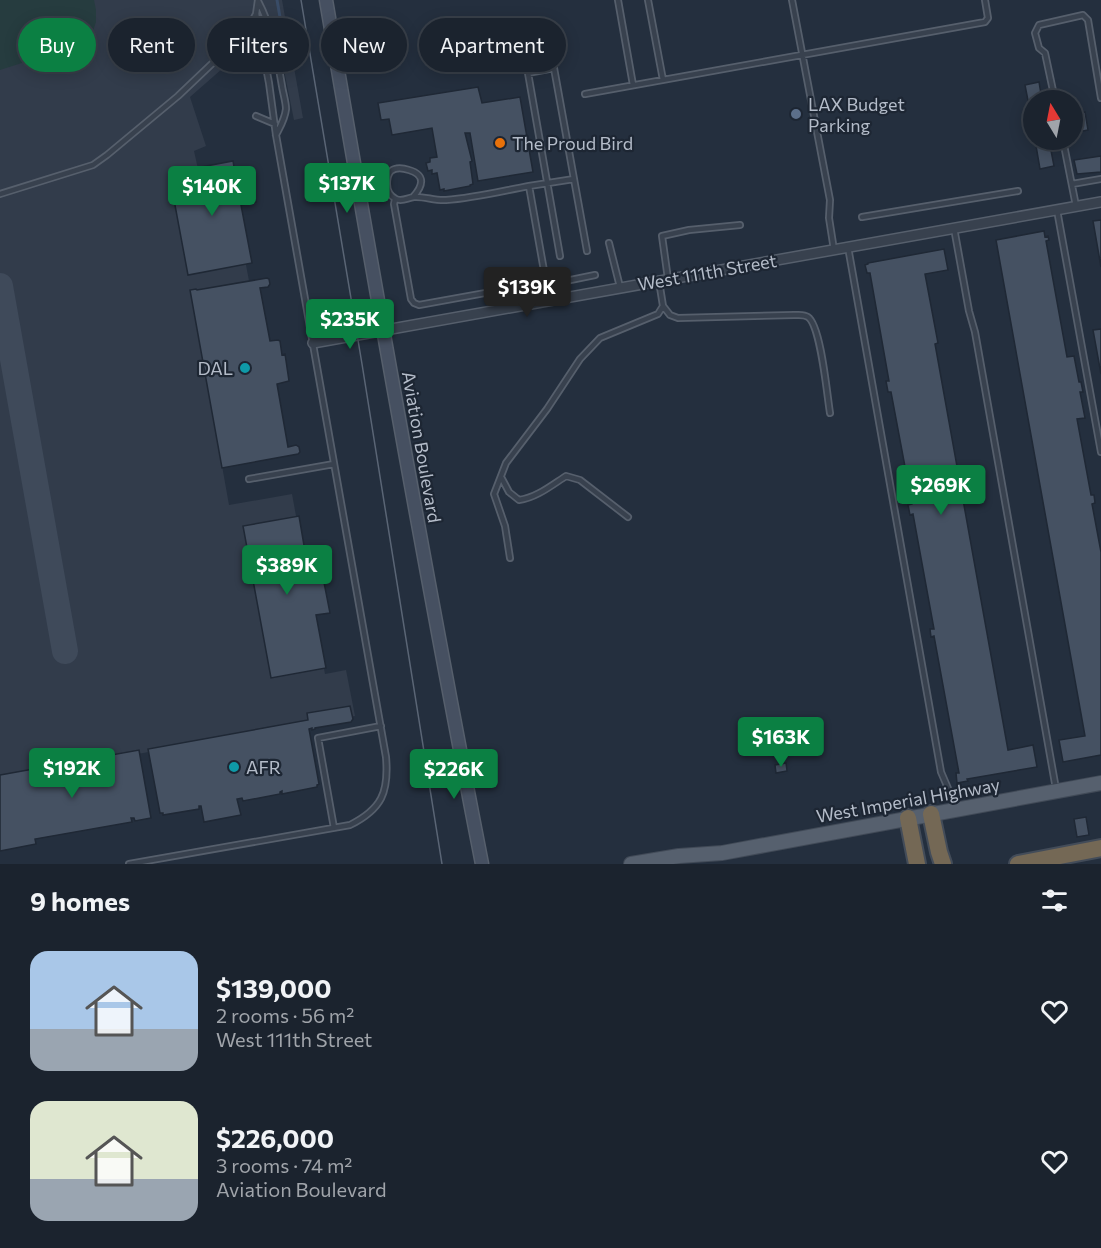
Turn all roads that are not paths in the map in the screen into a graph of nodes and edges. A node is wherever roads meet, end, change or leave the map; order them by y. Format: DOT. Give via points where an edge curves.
graph roads {
  1 [pos="258,0"];
  2 [pos="326,0"];
  3 [pos="618,0"];
  4 [pos="648,0"];
  5 [pos="792,0"];
  6 [pos="986,0"];
  7 [pos="256,14"];
  8 [pos="802,55"];
  9 [pos="663,80"];
  10 [pos="633,85"];
  11 [pos="1053,90"];
  12 [pos="585,94"];
  13 [pos="1101,98"];
  14 [pos="256,116"];
  15 [pos="275,124"];
  16 [pos="276,135"];
  17 [pos="1065,150"];
  18 [pos="574,179"];
  19 [pos="1101,179"];
  20 [pos="548,183"];
  21 [pos="1072,184"];
  22 [pos="387,186"];
  23 [pos="529,186"];
  24 [pos="358,191"];
  25 [pos="1018,191"];
  26 [pos="0,194"];
  27 [pos="413,197"];
  28 [pos="395,199"];
  29 [pos="1101,202"];
  30 [pos="1076,206"];
  31 [pos="1058,210"];
  32 [pos="862,217"];
  33 [pos="740,225"];
  34 [pos="954,228"];
  35 [pos="609,243"];
  36 [pos="848,247"];
  37 [pos="834,250"];
  38 [pos="587,251"];
  39 [pos="560,255"];
  40 [pos="595,275"];
  41 [pos="663,280"];
  42 [pos="546,284"];
  43 [pos="620,287"];
  44 [pos="549,300"];
  45 [pos="663,306"];
  46 [pos="383,330"];
  47 [pos="313,343"];
  48 [pos="830,413"];
  49 [pos="1101,452"];
  50 [pos="334,464"];
  51 [pos="501,477"];
  52 [pos="249,479"];
  53 [pos="628,517"];
  54 [pos="510,558"];
  55 [pos="381,726"];
  56 [pos="1101,783"];
  57 [pos="1056,791"];
  58 [pos="957,809"];
  59 [pos="931,814"];
  60 [pos="908,818"];
  61 [pos="334,828"];
  62 [pos="1101,848"];
  63 [pos="679,856"];
  64 [pos="723,858"];
  65 [pos="129,864"];
  66 [pos="482,864"];
  67 [pos="631,864"];
  68 [pos="666,864"];
  69 [pos="708,864"];
  70 [pos="917,864"];
  71 [pos="943,864"];
  72 [pos="1018,864"];
  1 -- 7 [label="lane"];
  1 -- 16 [label="lane" via="270,29 286,109"];
  2 -- 24 [label="main road, Aviation Boulevard"];
  3 -- 10 [label="lane"];
  4 -- 9 [label="lane"];
  5 -- 8 [label="lane"];
  6 -- 8 [label="lane" via="986,22"];
  7 -- 15 [label="lane"];
  7 -- 26 [label="lane" via="239,38 108,155 85,168"];
  8 -- 9 [label="lane"];
  8 -- 37 [label="lane" via="830,201"];
  9 -- 10 [label="lane"];
  10 -- 12 [label="lane"];
  11 -- 13 [label="lane" via="1046,53 1039,48 1035,33 1039,24 1083,15 1088,20"];
  14 -- 15 [label="lane"];
  15 -- 16 [label="lane"];
  16 -- 47 [label="lane"];
  17 -- 21 [label="lane"];
  18 -- 20 [label="lane"];
  18 -- 20 [label="lane" via="554,68 528,73"];
  18 -- 38 [label="lane"];
  19 -- 21 [label="lane"];
  20 -- 23 [label="lane"];
  20 -- 39 [label="lane"];
  21 -- 30 [label="lane"];
  22 -- 24 [label="lane"];
  22 -- 27 [label="lane" via="388,176 396,168 417,172 421,185"];
  22 -- 28 [label="lane"];
  23 -- 27 [label="lane" via="448,200"];
  23 -- 42 [label="lane"];
  24 -- 46 [label="main road, Aviation Boulevard"];
  25 -- 32 [label="lane"];
  27 -- 28 [label="lane"];
  28 -- 42 [label="lane" via="414,303"];
  29 -- 30 [label="street, West 111th Street"];
  30 -- 31 [label="street, West 111th Street"];
  31 -- 34 [label="street, West 111th Street"];
  31 -- 49 [label="lane"];
  33 -- 41 [label="lane" via="662,236"];
  34 -- 36 [label="street, West 111th Street"];
  34 -- 57 [label="lane"];
  35 -- 43 [label="lane"];
  36 -- 37 [label="street, West 111th Street"];
  36 -- 58 [label="lane" via="941,772"];
  37 -- 41 [label="street, West 111th Street"];
  40 -- 42 [label="lane"];
  41 -- 43 [label="street, West 111th Street"];
  41 -- 45 [label="lane"];
  42 -- 44 [label="lane"];
  43 -- 44 [label="street, West 111th Street"];
  44 -- 46 [label="street, West 111th Street"];
  45 -- 48 [label="lane" via="678,318 808,317 820,346"];
  45 -- 51 [label="lane" via="658,314 600,338 506,463"];
  46 -- 47 [label="street, West 111th Street"];
  46 -- 66 [label="main road, Aviation Boulevard"];
  47 -- 50 [label="lane"];
  50 -- 52 [label="lane"];
  50 -- 55 [label="lane"];
  51 -- 53 [label="lane" via="519,500 566,476 580,480"];
  51 -- 54 [label="lane" via="494,494"];
  55 -- 61 [label="lane" via="387,781 380,801 360,820"];
  55 -- 61 [label="lane" via="318,738"];
  56 -- 57 [label="main road, West Imperial Highway"];
  57 -- 58 [label="main road, West Imperial Highway"];
  58 -- 59 [label="main road, West Imperial Highway"];
  59 -- 60 [label="main road, West Imperial Highway"];
  59 -- 71 [label="highway"];
  60 -- 64 [label="main road, West Imperial Highway"];
  60 -- 70 [label="highway"];
  61 -- 65 [label="lane"];
  62 -- 72 [label="highway"];
  63 -- 64 [label="main road, West Imperial Highway"];
  63 -- 67 [label="main road, West Imperial Highway"];
  63 -- 68 [label="main road"];
  64 -- 69 [label="main road, West Imperial Highway"];
}
